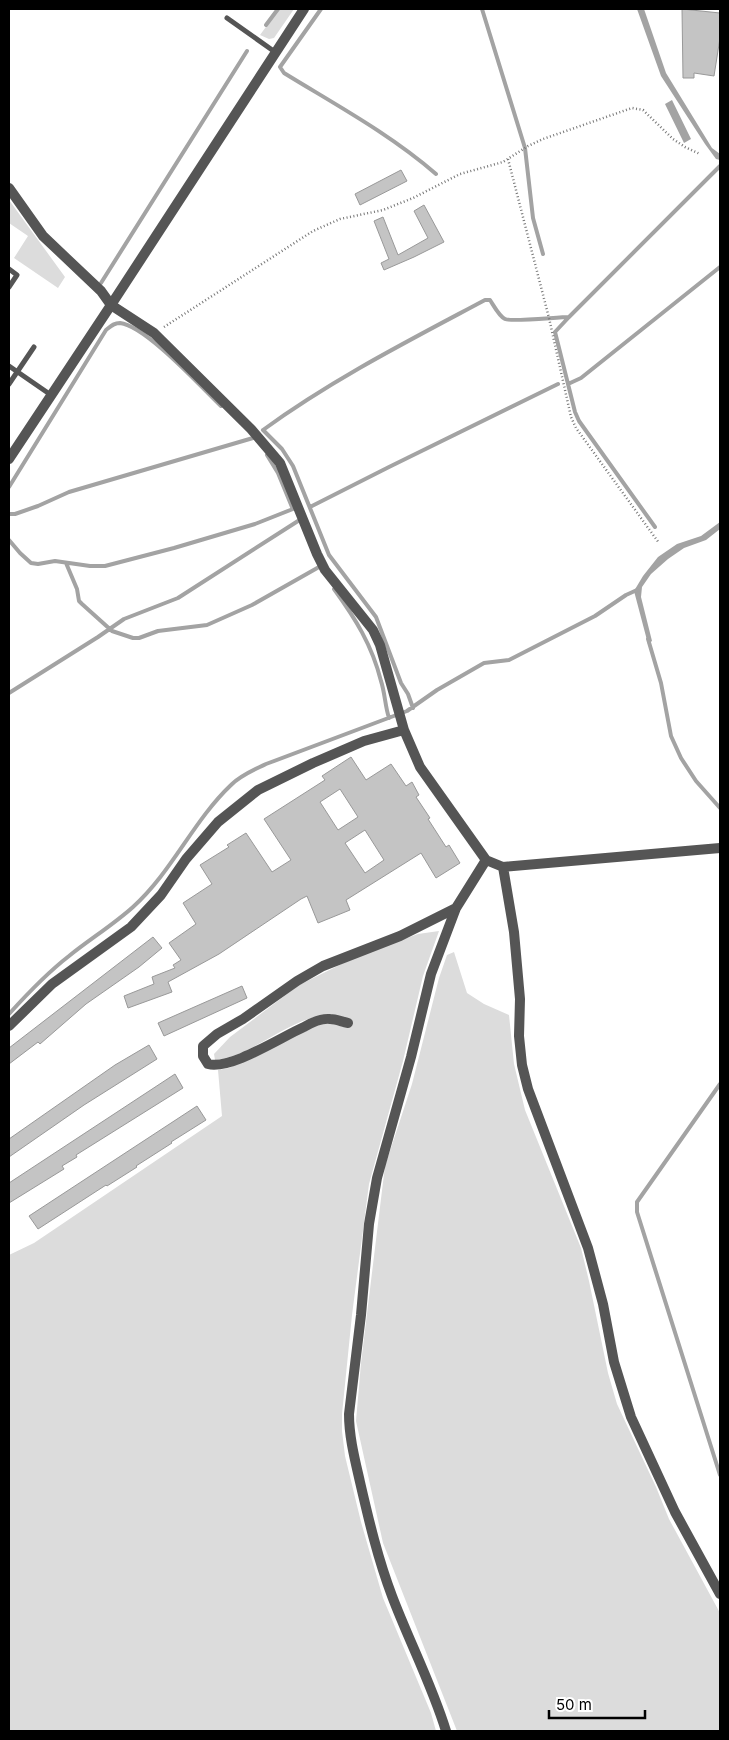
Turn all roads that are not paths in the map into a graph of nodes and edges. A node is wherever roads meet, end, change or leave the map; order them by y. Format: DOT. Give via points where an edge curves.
graph roads {
  1 [pos="304,9"];
  2 [pos="227,18"];
  3 [pos="276,52"];
  4 [pos="9,188"];
  5 [pos="9,269"];
  6 [pos="9,287"];
  7 [pos="111,305"];
  8 [pos="34,347"];
  9 [pos="9,366"];
  10 [pos="17,372"];
  11 [pos="9,384"];
  12 [pos="52,395"];
  13 [pos="9,460"];
  14 [pos="403,725"];
  15 [pos="720,848"];
  16 [pos="486,860"];
  17 [pos="503,868"];
  18 [pos="456,908"];
  19 [pos="348,1023"];
  20 [pos="9,1026"];
  21 [pos="720,1594"];
  22 [pos="446,1731"];
  1 -- 3 [label="street"];
  2 -- 3 [label="lane"];
  3 -- 7 [label="street"];
  4 -- 7 [label="street" via="43,236 101,291"];
  5 -- 6 [label="lane" via="17,275"];
  7 -- 12 [label="street"];
  7 -- 14 [label="street" via="154,333 252,429 280,463 325,570 373,630"];
  8 -- 10 [label="lane"];
  9 -- 10 [label="lane"];
  10 -- 11 [label="lane"];
  10 -- 12 [label="lane"];
  12 -- 13 [label="street"];
  14 -- 16 [label="street" via="420,767"];
  14 -- 20 [label="street" via="258,790 218,822 186,859 161,896 131,927 52,984"];
  15 -- 17 [label="street"];
  16 -- 17 [label="street"];
  16 -- 18 [label="street"];
  17 -- 21 [label="street" via="514,932 520,999 519,1036 528,1090 588,1248 614,1362 631,1417 675,1512"];
  18 -- 19 [label="street" via="296,981 207,1041 203,1046 203,1056 208,1064 228,1064 313,1022 328,1018"];
  18 -- 22 [label="street" via="431,974 377,1178 369,1224 349,1425 368,1520 380,1559"];
}
